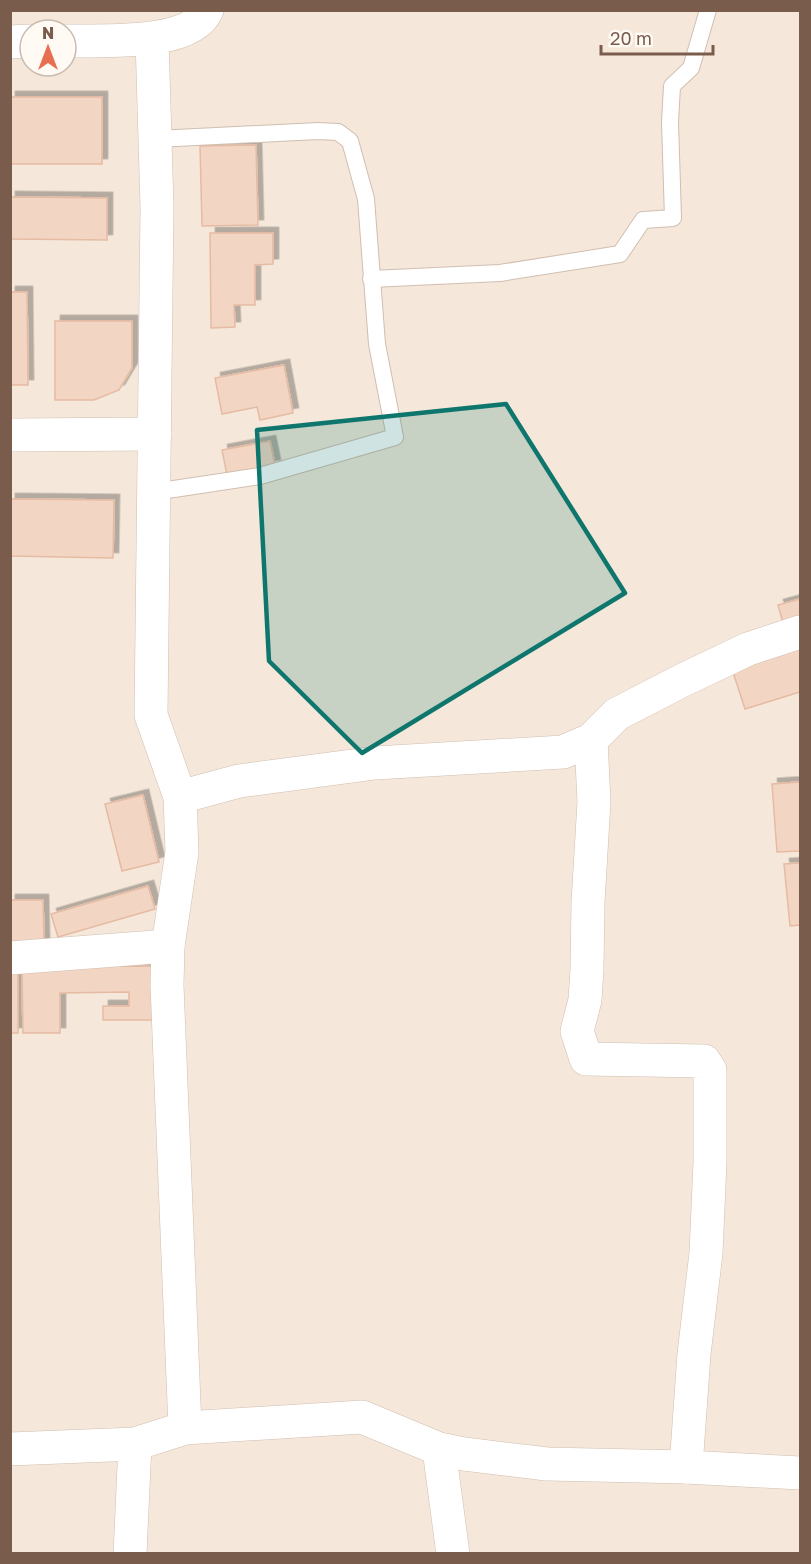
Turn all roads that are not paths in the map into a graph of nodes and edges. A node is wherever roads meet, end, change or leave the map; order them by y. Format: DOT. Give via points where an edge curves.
graph roads {
  1 [pos="207,10"];
  2 [pos="708,10"];
  3 [pos="152,39"];
  4 [pos="78,41"];
  5 [pos="156,139"];
  6 [pos="371,279"];
  7 [pos="155,434"];
  8 [pos="10,435"];
  9 [pos="154,492"];
  10 [pos="801,632"];
  11 [pos="591,740"];
  12 [pos="180,797"];
  13 [pos="168,946"];
  14 [pos="10,958"];
  15 [pos="184,1428"];
  16 [pos="135,1444"];
  17 [pos="10,1449"];
  18 [pos="439,1449"];
  19 [pos="686,1467"];
  20 [pos="801,1473"];
  21 [pos="130,1554"];
  22 [pos="453,1554"];
  1 -- 3 [label="street" via="203,19 188,27"];
  2 -- 6 [label="lane" via="691,68 672,86 674,218 643,220 620,254 500,273"];
  3 -- 4 [label="street"];
  3 -- 5 [label="street"];
  5 -- 6 [label="lane" via="339,132 350,141 366,199"];
  5 -- 7 [label="street"];
  6 -- 9 [label="lane" via="377,344 395,437 260,476"];
  7 -- 8 [label="street"];
  7 -- 9 [label="street"];
  9 -- 12 [label="street" via="151,716"];
  10 -- 11 [label="street" via="748,648 683,680 617,714"];
  11 -- 12 [label="street" via="563,752 375,763 239,781"];
  11 -- 19 [label="street" via="594,802 585,1000 577,1031 586,1059 704,1061 710,1070 706,1253"];
  12 -- 13 [label="street" via="182,852"];
  13 -- 14 [label="street"];
  13 -- 15 [label="street"];
  15 -- 16 [label="street"];
  15 -- 18 [label="street" via="362,1417"];
  16 -- 17 [label="street"];
  16 -- 21 [label="street"];
  18 -- 19 [label="street" via="547,1464"];
  18 -- 22 [label="street"];
  19 -- 20 [label="street"];
}
